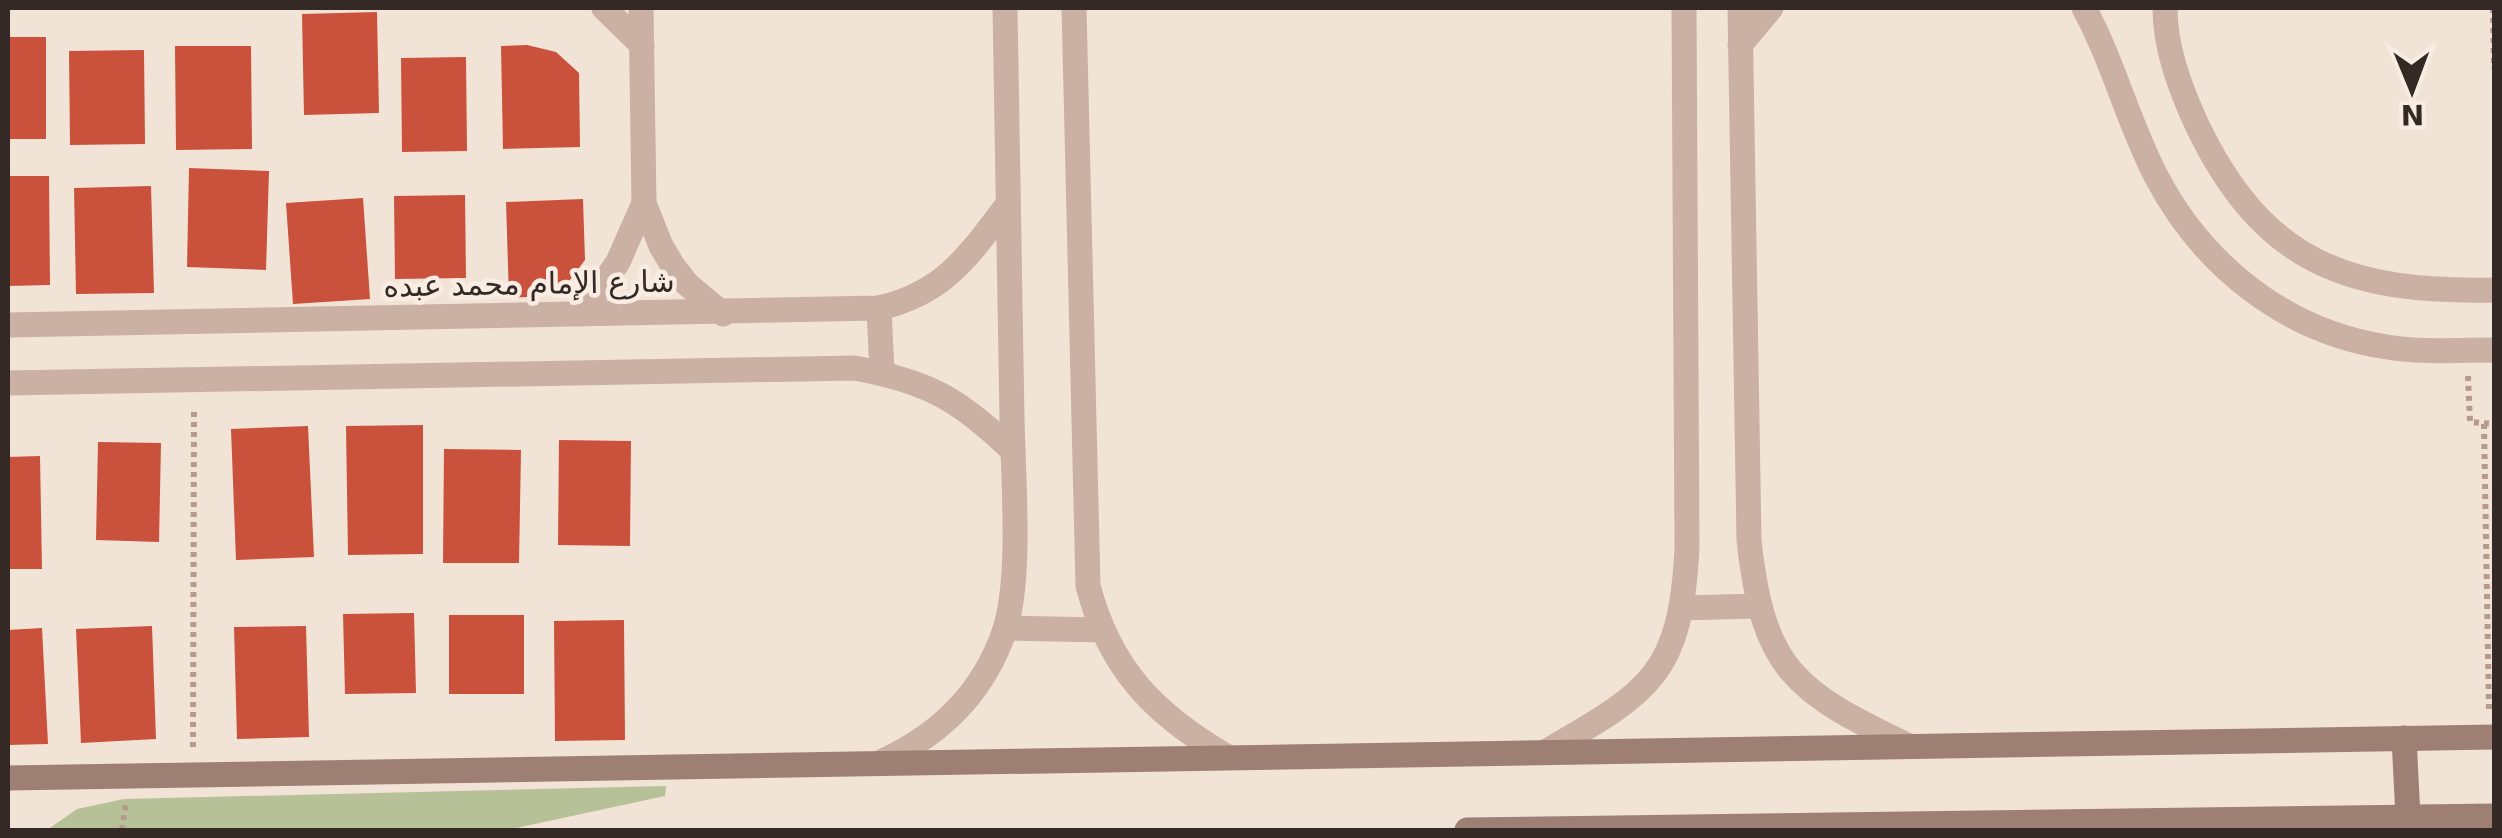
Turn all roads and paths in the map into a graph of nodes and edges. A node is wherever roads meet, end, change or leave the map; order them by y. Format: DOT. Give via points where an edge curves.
graph roads {
  1 [pos="604,8"];
  2 [pos="641,8"];
  3 [pos="1005,8"];
  4 [pos="1074,8"];
  5 [pos="1684,8"];
  6 [pos="1740,8"];
  7 [pos="1772,8"];
  8 [pos="2084,8"];
  9 [pos="2166,8"];
  10 [pos="2493,8"];
  11 [pos="642,45"];
  12 [pos="1740,45"];
  13 [pos="2494,69"];
  14 [pos="644,204"];
  15 [pos="1008,204"];
  16 [pos="2494,290"];
  17 [pos="879,308"];
  18 [pos="582,314"];
  19 [pos="722,314"];
  20 [pos="8,325"];
  21 [pos="2467,350"];
  22 [pos="2494,350"];
  23 [pos="882,373"];
  24 [pos="194,378"];
  25 [pos="8,383"];
  26 [pos="2484,424"];
  27 [pos="2494,424"];
  28 [pos="1013,450"];
  29 [pos="1758,606"];
  30 [pos="1682,608"];
  31 [pos="1006,628"];
  32 [pos="1102,630"];
  33 [pos="2404,738"];
  34 [pos="2492,738"];
  35 [pos="1908,746"];
  36 [pos="1547,751"];
  37 [pos="1226,756"];
  38 [pos="884,761"];
  39 [pos="193,773"];
  40 [pos="20,778"];
  41 [pos="8,798"];
  42 [pos="2494,816"];
  43 [pos="2408,817"];
  44 [pos="1467,830"];
  1 -- 11 [label="street"];
  2 -- 11 [label="street"];
  3 -- 15 [label="street"];
  4 -- 32 [label="street" via="1086,562"];
  5 -- 30 [label="street"];
  6 -- 12 [label="street"];
  7 -- 12 [label="street"];
  8 -- 21 [label="street" via="2175,210 2232,275 2279,308 2345,338"];
  9 -- 16 [label="street" via="2171,56 2188,105 2234,191 2265,225 2327,266 2384,286"];
  10 -- 13 [label="path"];
  11 -- 14 [label="street"];
  12 -- 29 [label="street" via="1749,540"];
  14 -- 18 [label="street" via="618,262"];
  14 -- 19 [label="street" via="673,266"];
  15 -- 17 [label="street, شارع الإمام محمد عبده" via="950,276 905,303"];
  15 -- 28 [label="street"];
  17 -- 19 [label="street, شارع الإمام محمد عبده"];
  17 -- 23 [label="street"];
  18 -- 19 [label="street, شارع الإمام محمد عبده"];
  18 -- 20 [label="street, شارع الإمام محمد عبده"];
  21 -- 22 [label="street"];
  21 -- 26 [label="path" via="2470,422"];
  23 -- 24 [label="street" via="828,367"];
  23 -- 28 [label="street" via="956,401"];
  24 -- 25 [label="street"];
  24 -- 39 [label="path"];
  26 -- 27 [label="path"];
  26 -- 34 [label="path"];
  28 -- 31 [label="street"];
  29 -- 30 [label="street"];
  29 -- 35 [label="street" via="1780,656 1816,697"];
  30 -- 36 [label="street" via="1665,658 1640,693"];
  31 -- 32 [label="street"];
  31 -- 38 [label="street" via="980,684 960,709 912,748"];
  32 -- 37 [label="street" via="1159,711"];
  33 -- 34 [label="main road"];
  33 -- 35 [label="main road"];
  33 -- 43 [label="main road"];
  35 -- 36 [label="main road"];
  36 -- 37 [label="main road"];
  37 -- 38 [label="main road"];
  38 -- 39 [label="main road"];
  39 -- 40 [label="main road"];
  40 -- 41 [label="main road"];
  42 -- 43 [label="main road"];
  43 -- 44 [label="main road"];
}
